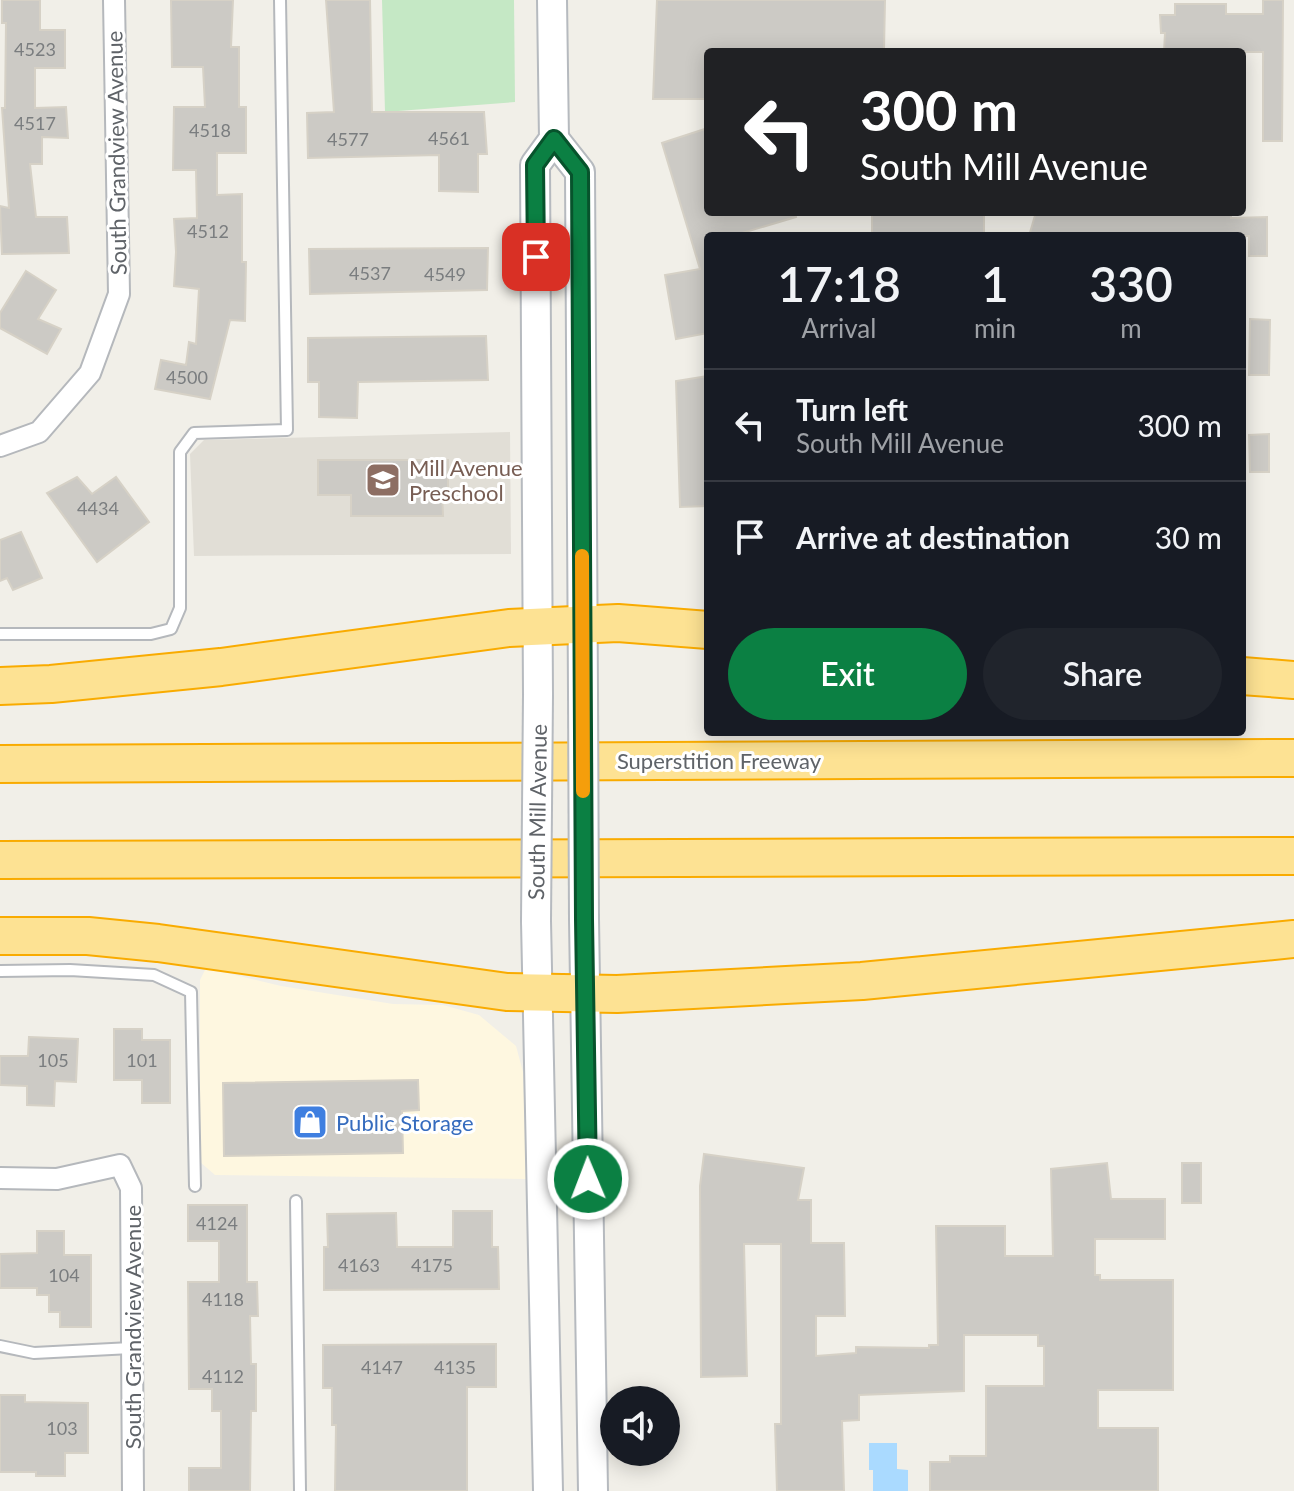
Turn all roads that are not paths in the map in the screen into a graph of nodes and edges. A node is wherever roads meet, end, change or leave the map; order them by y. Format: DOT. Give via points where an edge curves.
graph roads {
  1 [pos="114,0"];
  2 [pos="280,0"];
  3 [pos="552,0"];
  4 [pos="554,139"];
  5 [pos="0,446"];
  6 [pos="583,624"];
  7 [pos="538,625"];
  8 [pos="704,630"];
  9 [pos="0,634"];
  10 [pos="1246,676"];
  11 [pos="1294,680"];
  12 [pos="0,686"];
  13 [pos="1294,758"];
  14 [pos="0,764"];
  15 [pos="1294,856"];
  16 [pos="0,860"];
  17 [pos="0,936"];
  18 [pos="1294,939"];
  19 [pos="0,971"];
  20 [pos="538,993"];
  21 [pos="585,993"];
  22 [pos="0,1178"];
  23 [pos="195,1186"];
  24 [pos="296,1201"];
  25 [pos="0,1346"];
  26 [pos="131,1348"];
  27 [pos="133,1491"];
  28 [pos="300,1491"];
  29 [pos="548,1491"];
  30 [pos="593,1491"];
  1 -- 5 [label="street, South Grandview Avenue" via="119,294 90,373 39,432"];
  2 -- 9 [label="lane" via="287,430 194,433 180,452 180,608 171,629 151,634"];
  3 -- 4 [label="main road"];
  4 -- 6 [label="main road, South Mill Avenue" via="580,172"];
  4 -- 7 [label="main road, South Mill Avenue" via="535,165"];
  6 -- 7 [label="highway"];
  6 -- 8 [label="highway"];
  6 -- 21 [label="main road, South Mill Avenue, bridge"];
  7 -- 12 [label="highway" via="221,667"];
  7 -- 20 [label="main road, South Mill Avenue, bridge"];
  10 -- 11 [label="highway"];
  13 -- 14 [label="highway, Superstition Freeway"];
  15 -- 16 [label="highway"];
  17 -- 20 [label="highway" via="158,943"];
  18 -- 21 [label="highway" via="862,981"];
  19 -- 23 [label="lane" via="154,975 191,992"];
  20 -- 21 [label="highway"];
  20 -- 29 [label="main road, South Mill Avenue"];
  21 -- 30 [label="main road, South Mill Avenue"];
  22 -- 26 [label="street, South Grandview Avenue" via="57,1179 120,1165 131,1188"];
  24 -- 28 [label="lane"];
  25 -- 26 [label="lane" via="34,1353"];
  26 -- 27 [label="street, South Grandview Avenue"];
}
